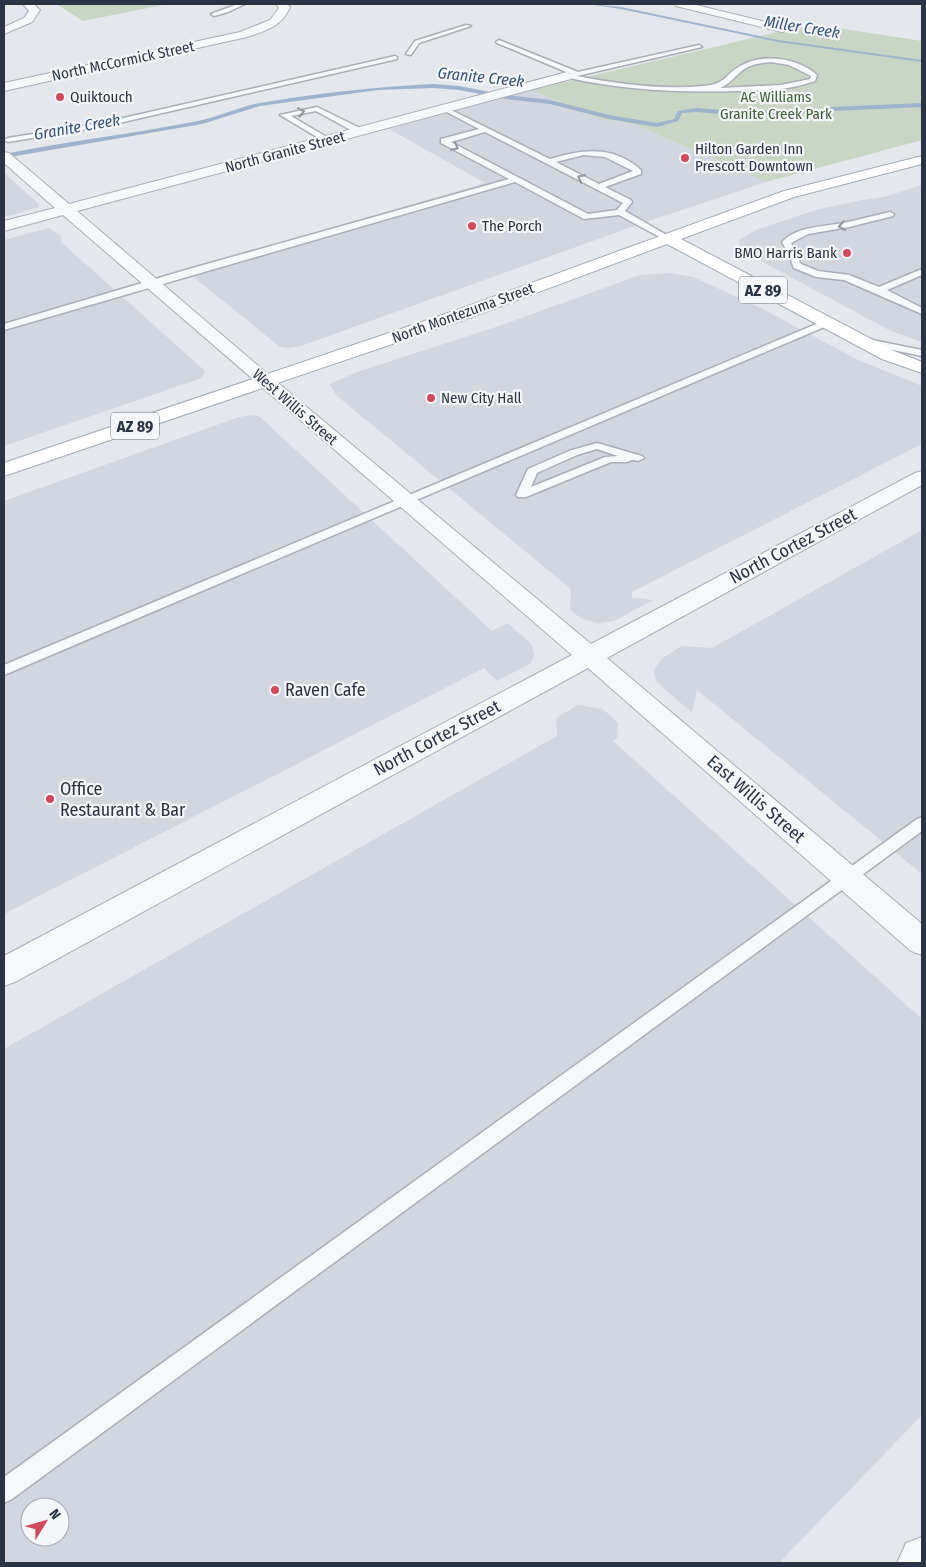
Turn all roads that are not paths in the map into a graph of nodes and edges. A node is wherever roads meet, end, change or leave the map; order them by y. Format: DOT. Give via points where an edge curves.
graph roads {
  1 [pos="28,4"];
  2 [pos="242,4"];
  3 [pos="281,4"];
  4 [pos="680,4"];
  5 [pos="214,14"];
  6 [pos="468,26"];
  7 [pos="782,29"];
  8 [pos="6,30"];
  9 [pos="499,42"];
  10 [pos="699,46"];
  11 [pos="409,54"];
  12 [pos="395,58"];
  13 [pos="572,75"];
  14 [pos="4,87"];
  15 [pos="682,89"];
  16 [pos="445,109"];
  17 [pos="486,130"];
  18 [pos="360,132"];
  19 [pos="8,140"];
  20 [pos="327,141"];
  21 [pos="4,156"];
  22 [pos="922,160"];
  23 [pos="549,162"];
  24 [pos="516,179"];
  25 [pos="598,187"];
  26 [pos="68,209"];
  27 [pos="620,212"];
  28 [pos="890,214"];
  29 [pos="4,226"];
  30 [pos="668,238"];
  31 [pos="789,247"];
  32 [pos="795,261"];
  33 [pos="922,272"];
  34 [pos="151,283"];
  35 [pos="879,290"];
  36 [pos="922,310"];
  37 [pos="826,323"];
  38 [pos="4,327"];
  39 [pos="859,340"];
  40 [pos="922,353"];
  41 [pos="922,368"];
  42 [pos="266,381"];
  43 [pos="4,470"];
  44 [pos="922,477"];
  45 [pos="522,495"];
  46 [pos="406,502"];
  47 [pos="589,656"];
  48 [pos="4,670"];
  49 [pos="922,824"];
  50 [pos="848,878"];
  51 [pos="922,942"];
  52 [pos="4,972"];
  53 [pos="4,1491"];
  54 [pos="922,1559"];
  55 [pos="918,1563"];
  1 -- 8 [label="street" via="35,10 28,20"];
  2 -- 5 [label="lane"];
  3 -- 14 [label="street, North McCormick Street" via="285,7 282,16 270,26 243,35"];
  4 -- 7 [label="street"];
  6 -- 11 [label="lane" via="417,42"];
  9 -- 13 [label="lane"];
  10 -- 13 [label="lane"];
  12 -- 19 [label="lane" via="106,124"];
  13 -- 15 [label="lane" via="644,88"];
  13 -- 16 [label="street, North Granite Street"];
  15 -- 15 [label="lane" via="721,85 746,65 756,62 791,64 808,69 814,75 813,80 804,83 769,88"];
  16 -- 17 [label="lane"];
  16 -- 18 [label="street, North Granite Street"];
  17 -- 23 [label="lane"];
  17 -- 24 [label="lane, one-way" via="444,141"];
  18 -- 20 [label="street, North Granite Street"];
  20 -- 18 [label="lane, one-way" via="284,115 317,109"];
  20 -- 26 [label="street, North Granite Street"];
  21 -- 26 [label="street, West Willis Street"];
  22 -- 30 [label="main road, North Montezuma Street" via="789,194"];
  25 -- 23 [label="lane, one-way"];
  23 -- 25 [label="lane" via="589,150 603,152 632,165 638,172"];
  24 -- 27 [label="lane" via="587,216"];
  24 -- 34 [label="lane"];
  25 -- 27 [label="lane" via="628,202"];
  26 -- 29 [label="street, North Granite Street"];
  26 -- 34 [label="street, West Willis Street"];
  27 -- 30 [label="lane"];
  28 -- 31 [label="lane, one-way" via="794,235 786,242"];
  30 -- 37 [label="main road, AZ 89"];
  30 -- 42 [label="main road, North Montezuma Street / AZ 89" via="463,314"];
  32 -- 35 [label="lane" via="797,266 816,274 846,277"];
  33 -- 35 [label="lane"];
  34 -- 38 [label="lane"];
  34 -- 42 [label="street, West Willis Street"];
  35 -- 36 [label="lane"];
  37 -- 39 [label="main road, AZ 89"];
  37 -- 46 [label="lane"];
  39 -- 40 [label="lane"];
  39 -- 41 [label="main road, AZ 89"];
  42 -- 43 [label="main road, North Montezuma Street / AZ 89"];
  42 -- 46 [label="street, West Willis Street"];
  44 -- 47 [label="street, North Cortez Street"];
  45 -- 45 [label="lane" via="558,490 638,458 604,453 582,459 541,477"];
  46 -- 47 [label="street, West Willis Street"];
  46 -- 48 [label="lane"];
  47 -- 50 [label="street, East Willis Street"];
  47 -- 52 [label="street, North Cortez Street"];
  49 -- 50 [label="lane"];
  50 -- 51 [label="street, East Willis Street"];
  50 -- 53 [label="lane"];
  54 -- 55 [label="street"];
}
